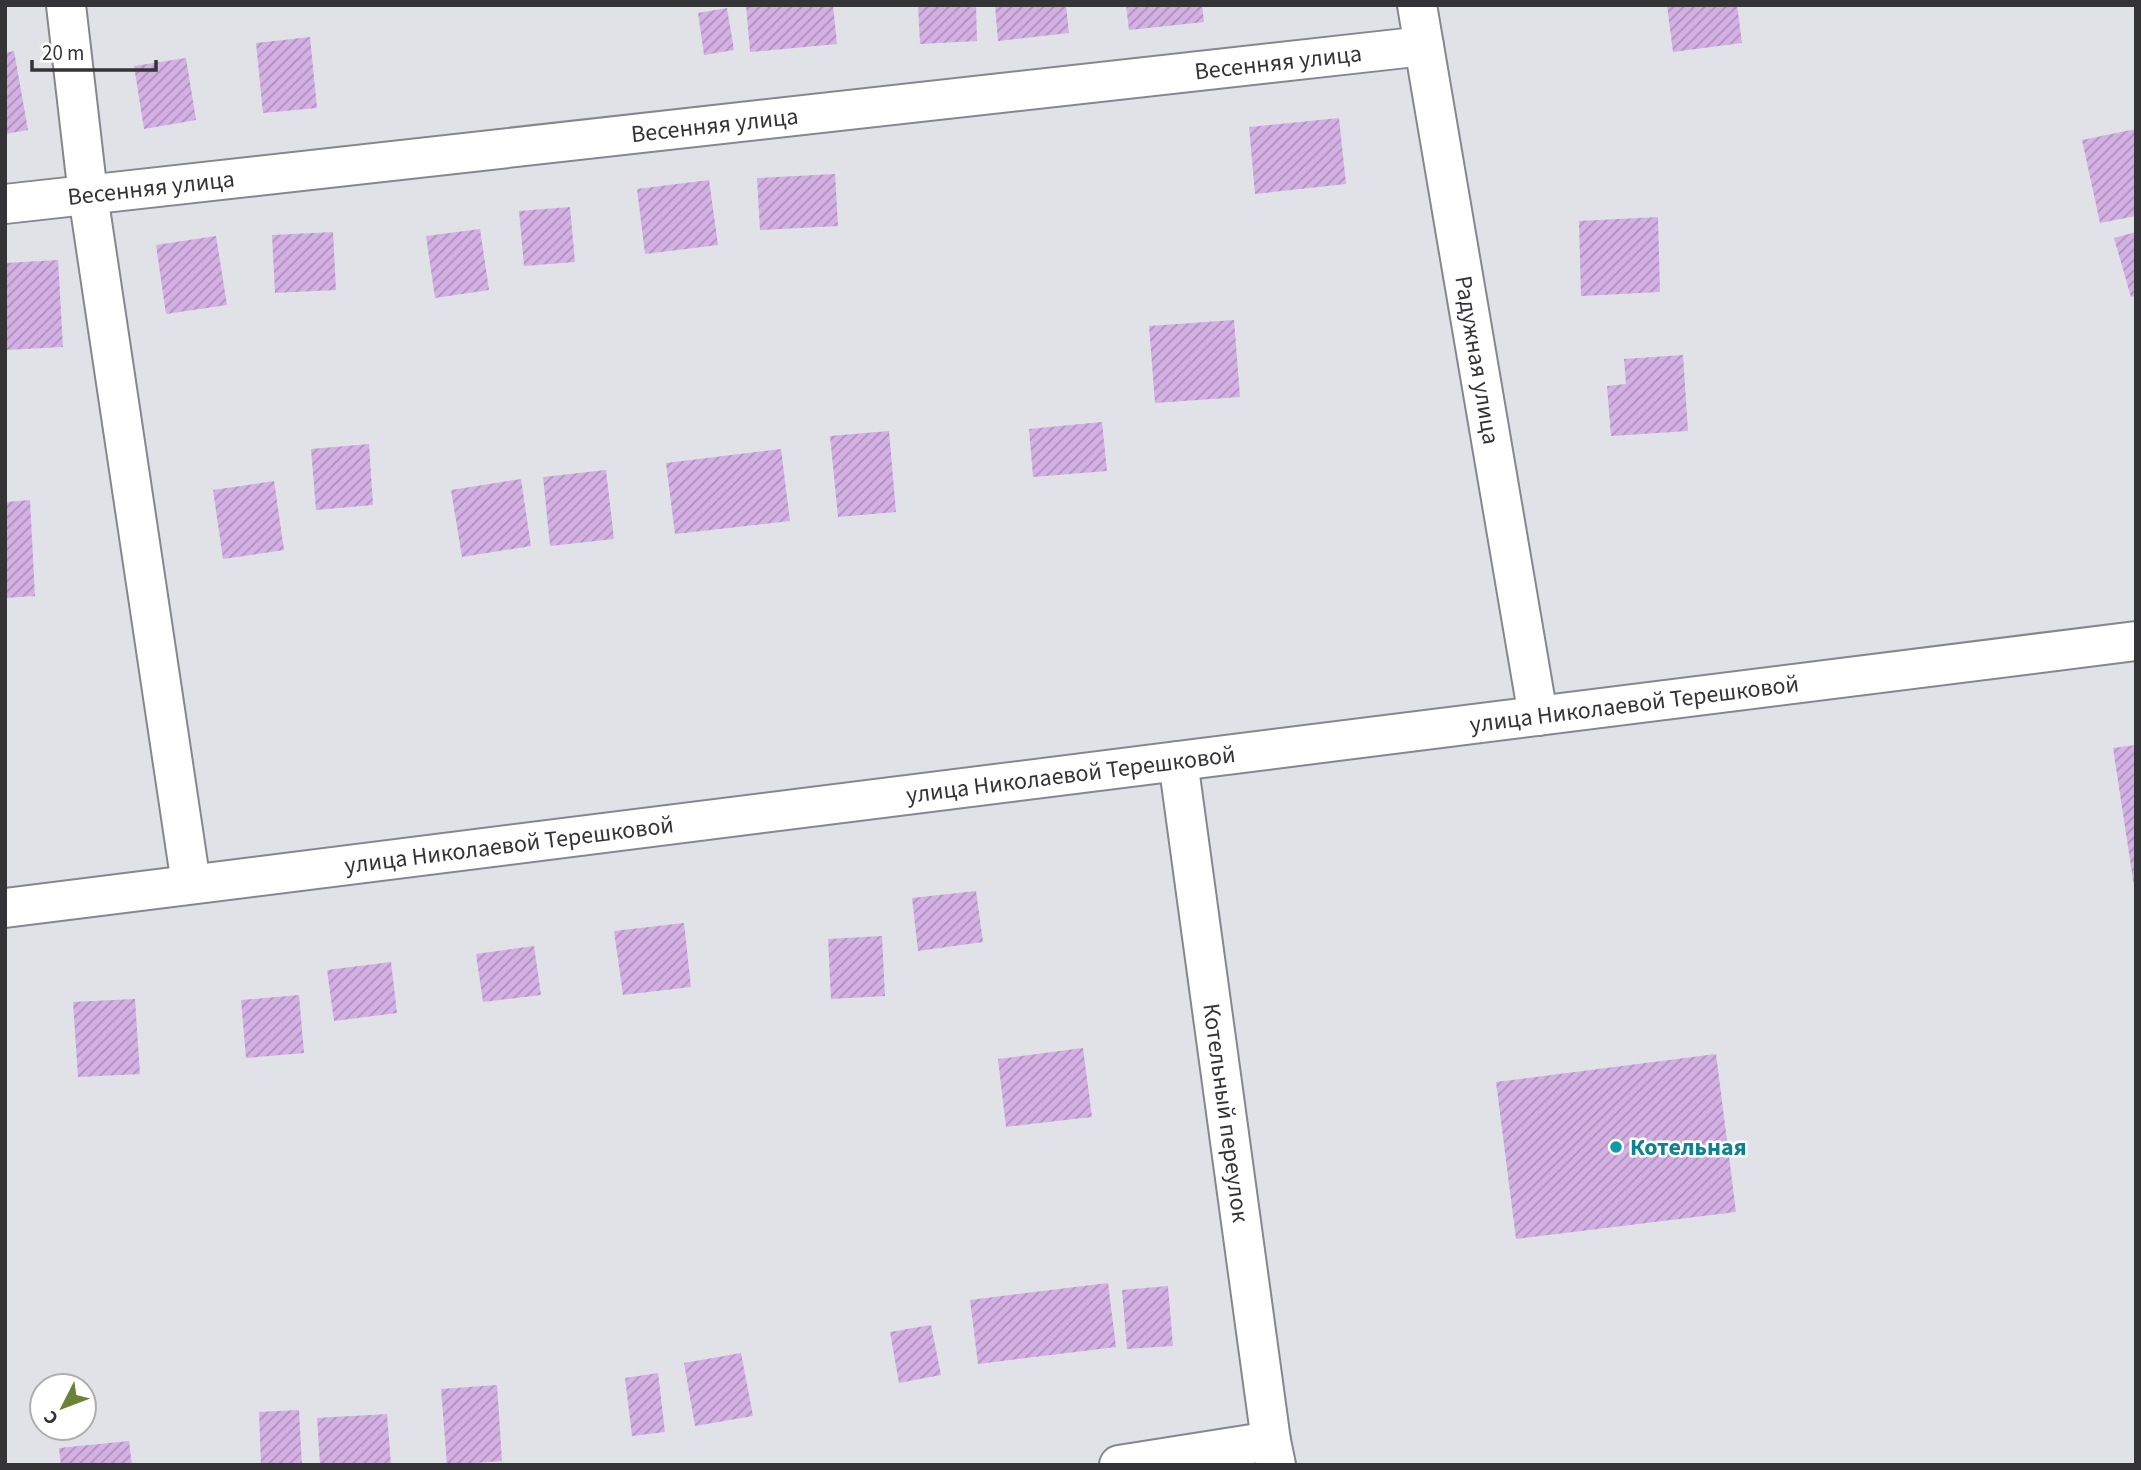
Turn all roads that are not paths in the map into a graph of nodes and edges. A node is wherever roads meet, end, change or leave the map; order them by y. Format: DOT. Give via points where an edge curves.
graph roads {
  1 [pos="66,5"];
  2 [pos="1417,5"];
  3 [pos="1424,46"];
  4 [pos="88,195"];
  5 [pos="5,204"];
  6 [pos="2136,641"];
  7 [pos="1538,716"];
  8 [pos="1178,761"];
  9 [pos="191,884"];
  10 [pos="5,908"];
  11 [pos="1273,1453"];
  12 [pos="1119,1465"];
  1 -- 4 [label="street"];
  2 -- 3 [label="street, Радужная улица"];
  3 -- 4 [label="street, Весенняя улица"];
  3 -- 7 [label="street, Радужная улица"];
  4 -- 5 [label="street, Весенняя улица"];
  4 -- 9 [label="street"];
  6 -- 7 [label="street, улица Николаевой Терешковой"];
  7 -- 8 [label="street, улица Николаевой Терешковой"];
  8 -- 9 [label="street, улица Николаевой Терешковой"];
  8 -- 11 [label="street, Котельный переулок"];
  9 -- 10 [label="street, улица Николаевой Терешковой"];
  11 -- 12 [label="street"];
}
